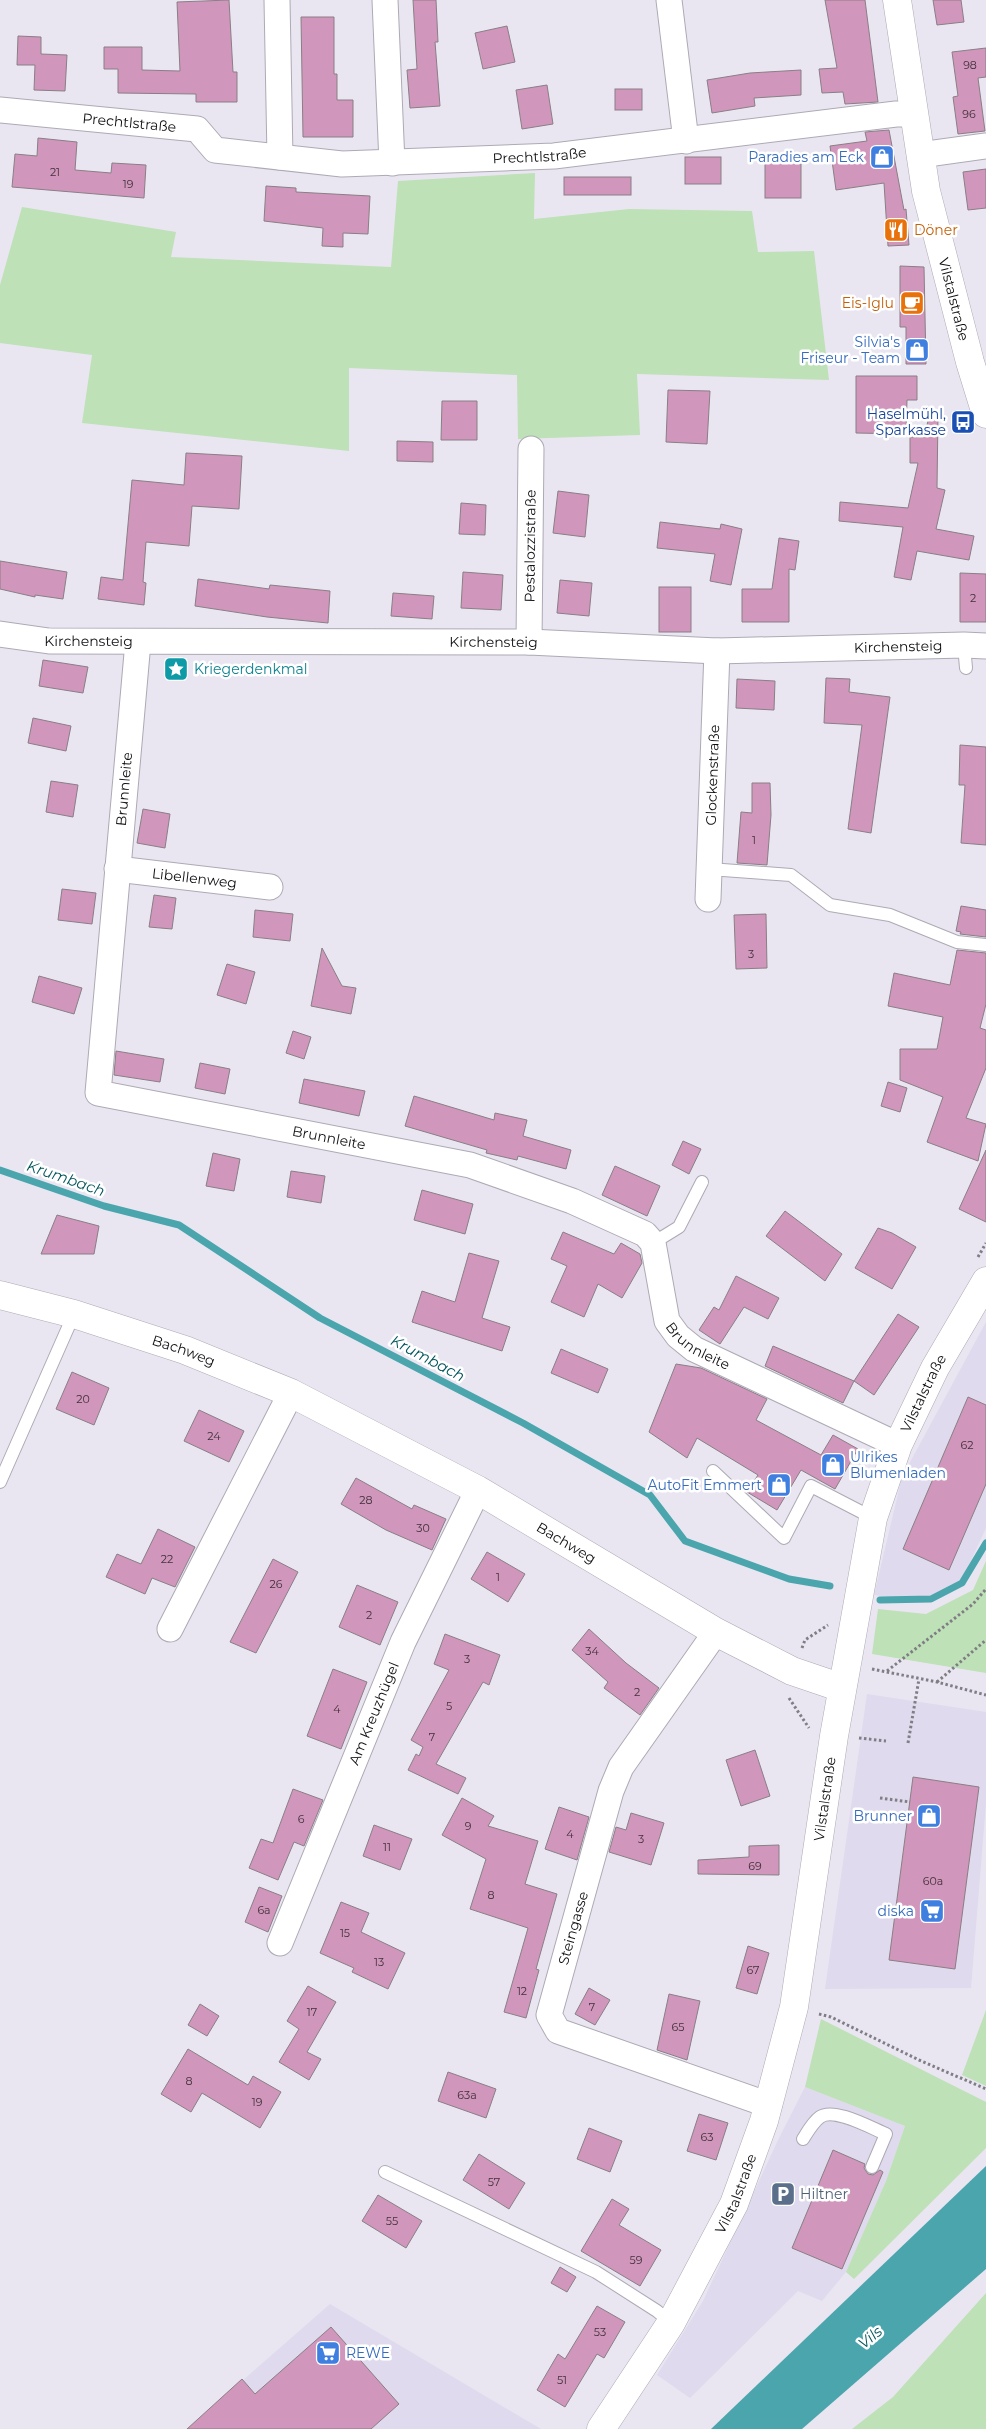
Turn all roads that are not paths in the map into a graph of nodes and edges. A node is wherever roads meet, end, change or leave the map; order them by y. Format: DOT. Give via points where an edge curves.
graph roads {
  1 [pos="277,0"];
  2 [pos="385,0"];
  3 [pos="669,0"];
  4 [pos="897,0"];
  5 [pos="0,110"];
  6 [pos="913,114"];
  7 [pos="686,141"];
  8 [pos="986,146"];
  9 [pos="920,155"];
  10 [pos="280,157"];
  11 [pos="392,163"];
  12 [pos="986,414"];
  13 [pos="532,450"];
  14 [pos="0,634"];
  15 [pos="138,642"];
  16 [pos="529,642"];
  17 [pos="717,651"];
  18 [pos="972,653"];
  19 [pos="117,869"];
  20 [pos="709,869"];
  21 [pos="270,887"];
  22 [pos="708,899"];
  23 [pos="986,946"];
  24 [pos="702,1182"];
  25 [pos="653,1243"];
  26 [pos="981,1270"];
  27 [pos="0,1295"];
  28 [pos="74,1314"];
  29 [pos="291,1393"];
  30 [pos="898,1445"];
  31 [pos="713,1471"];
  32 [pos="0,1482"];
  33 [pos="478,1490"];
  34 [pos="873,1518"];
  35 [pos="170,1629"];
  36 [pos="716,1632"];
  37 [pos="844,1676"];
  38 [pos="280,1944"];
  39 [pos="770,2105"];
  40 [pos="803,2138"];
  41 [pos="872,2167"];
  42 [pos="385,2172"];
  43 [pos="672,2323"];
  44 [pos="601,2429"];
  1 -- 10 [label="street"];
  2 -- 11 [label="street"];
  3 -- 7 [label="street"];
  4 -- 6 [label="main road, Vilstalstraße"];
  5 -- 10 [label="street, Prechtlstraße" via="197,129 215,150"];
  6 -- 7 [label="street, Prechtlstraße"];
  6 -- 9 [label="main road, Vilstalstraße"];
  7 -- 11 [label="street, Prechtlstraße" via="554,156"];
  8 -- 9 [label="street"];
  9 -- 12 [label="main road, Vilstalstraße" via="926,191"];
  10 -- 11 [label="street, Prechtlstraße" via="342,164"];
  13 -- 16 [label="street, Pestalozzistraße"];
  14 -- 15 [label="street, Kirchensteig" via="49,642"];
  15 -- 16 [label="street, Kirchensteig"];
  15 -- 19 [label="street, Brunnleite"];
  16 -- 17 [label="street, Kirchensteig"];
  17 -- 18 [label="street, Kirchensteig"];
  17 -- 20 [label="street, Glockenstraße"];
  19 -- 21 [label="street, Libellenweg"];
  19 -- 25 [label="street, Brunnleite" via="98,1093 470,1165 572,1201 645,1234"];
  20 -- 22 [label="street, Glockenstraße"];
  20 -- 23 [label="lane" via="791,875 830,905 890,915 957,942"];
  24 -- 25 [label="lane" via="680,1227"];
  25 -- 30 [label="street, Brunnleite" via="667,1321 678,1336 694,1349"];
  26 -- 30 [label="main road, Vilstalstraße"];
  27 -- 28 [label="main road, Bachweg"];
  28 -- 29 [label="main road, Bachweg" via="185,1350"];
  28 -- 32 [label="lane"];
  29 -- 33 [label="main road, Bachweg"];
  29 -- 35 [label="street"];
  30 -- 34 [label="main road, Vilstalstraße"];
  31 -- 34 [label="lane" via="784,1538 811,1486"];
  33 -- 36 [label="main road, Bachweg"];
  33 -- 38 [label="street, Am Kreuzhügel" via="404,1642"];
  34 -- 37 [label="main road, Vilstalstraße"];
  36 -- 37 [label="main road, Bachweg" via="792,1671"];
  36 -- 39 [label="street, Steingasse" via="621,1767 611,1790 549,2015 558,2031"];
  37 -- 39 [label="main road, Vilstalstraße" via="794,2007"];
  39 -- 43 [label="main road, Vilstalstraße" via="734,2204"];
  40 -- 41 [label="lane" via="820,2117 828,2114 838,2114 886,2134"];
  42 -- 43 [label="lane" via="596,2272"];
  43 -- 44 [label="main road, Vilstalstraße"];
}
